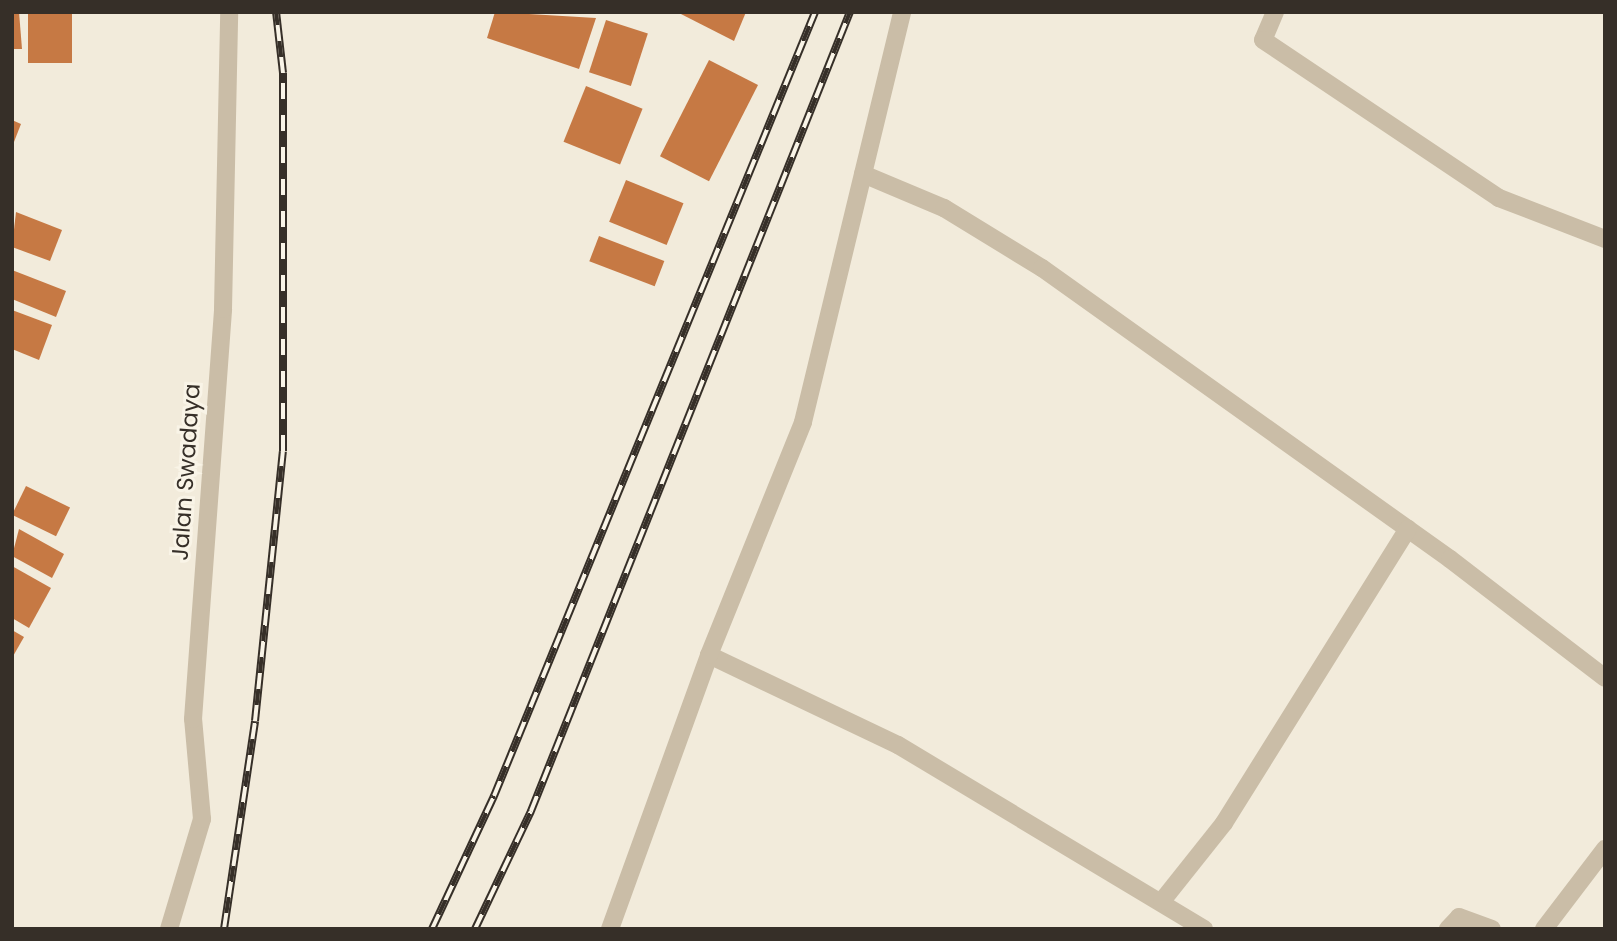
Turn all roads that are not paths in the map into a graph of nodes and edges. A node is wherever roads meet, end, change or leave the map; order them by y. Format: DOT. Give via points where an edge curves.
graph roads {
  1 [pos="229,12"];
  2 [pos="902,12"];
  3 [pos="1275,12"];
  4 [pos="863,174"];
  5 [pos="1605,240"];
  6 [pos="1408,529"];
  7 [pos="709,655"];
  8 [pos="1605,678"];
  9 [pos="1605,849"];
  10 [pos="1162,901"];
  11 [pos="169,929"];
  12 [pos="610,929"];
  13 [pos="1204,929"];
  14 [pos="1448,929"];
  15 [pos="1492,929"];
  16 [pos="1544,929"];
  1 -- 11 [label="street, Jalan Swadaya" via="223,309 193,719 202,819"];
  2 -- 4 [label="street"];
  3 -- 5 [label="street" via="1263,40 1499,198"];
  4 -- 6 [label="street" via="944,208 1042,268"];
  4 -- 7 [label="street" via="803,422"];
  6 -- 8 [label="street"];
  6 -- 10 [label="street" via="1224,823"];
  7 -- 10 [label="street" via="898,745"];
  7 -- 12 [label="street"];
  9 -- 16 [label="street"];
  10 -- 13 [label="street"];
  14 -- 15 [label="street" via="1459,917"];
}
